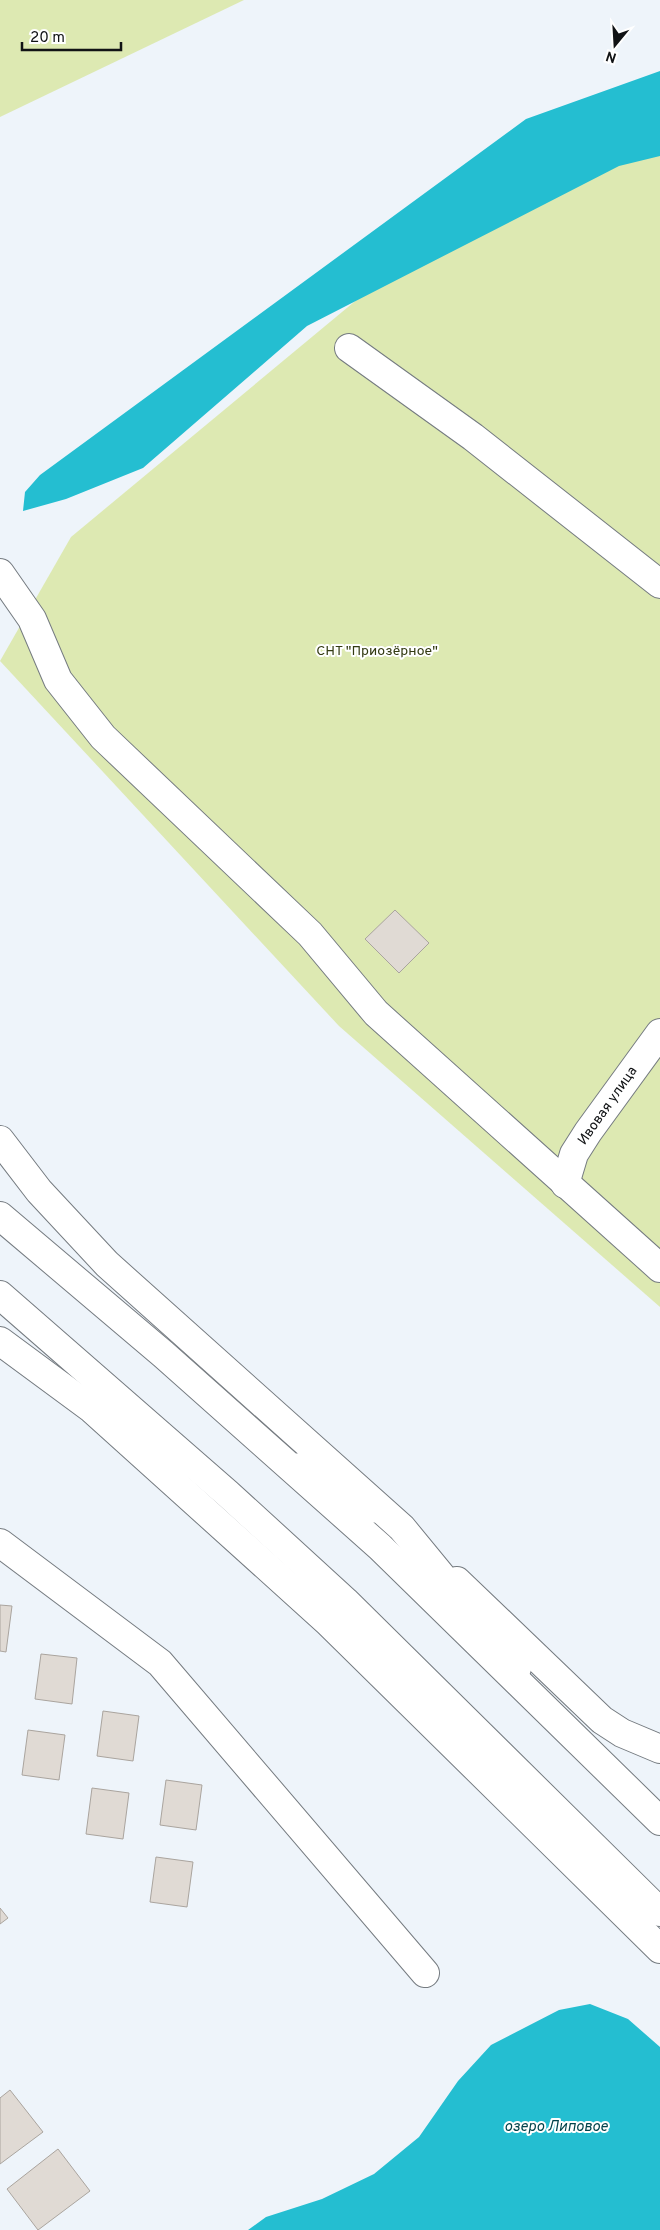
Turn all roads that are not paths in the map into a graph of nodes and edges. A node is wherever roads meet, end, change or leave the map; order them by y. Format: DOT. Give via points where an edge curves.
graph roads {
  1 [pos="349,348"];
  2 [pos="0,572"];
  3 [pos="660,584"];
  4 [pos="660,1033"];
  5 [pos="0,1140"];
  6 [pos="566,1184"];
  7 [pos="0,1216"];
  8 [pos="660,1268"];
  9 [pos="0,1295"];
  10 [pos="0,1341"];
  11 [pos="276,1452"];
  12 [pos="402,1528"];
  13 [pos="0,1543"];
  14 [pos="576,1738"];
  15 [pos="660,1749"];
  16 [pos="660,1821"];
  17 [pos="660,1912"];
  18 [pos="660,1949"];
  19 [pos="425,1973"];
  1 -- 3 [label="main road" via="473,437"];
  2 -- 6 [label="main road" via="32,619 58,680 103,737 310,934 376,1013"];
  4 -- 6 [label="main road, Ивовая улица" via="574,1154"];
  5 -- 12 [label="main road" via="38,1191 107,1264"];
  6 -- 8 [label="main road"];
  7 -- 11 [label="main road"];
  9 -- 17 [label="main road" via="221,1487 345,1601"];
  10 -- 18 [label="main road" via="92,1409 327,1621"];
  11 -- 12 [label="main road"];
  11 -- 14 [label="main road" via="380,1547"];
  12 -- 14 [label="main road"];
  12 -- 15 [label="main road" via="602,1720 622,1733"];
  13 -- 19 [label="main road" via="160,1663"];
  14 -- 16 [label="main road"];
}
